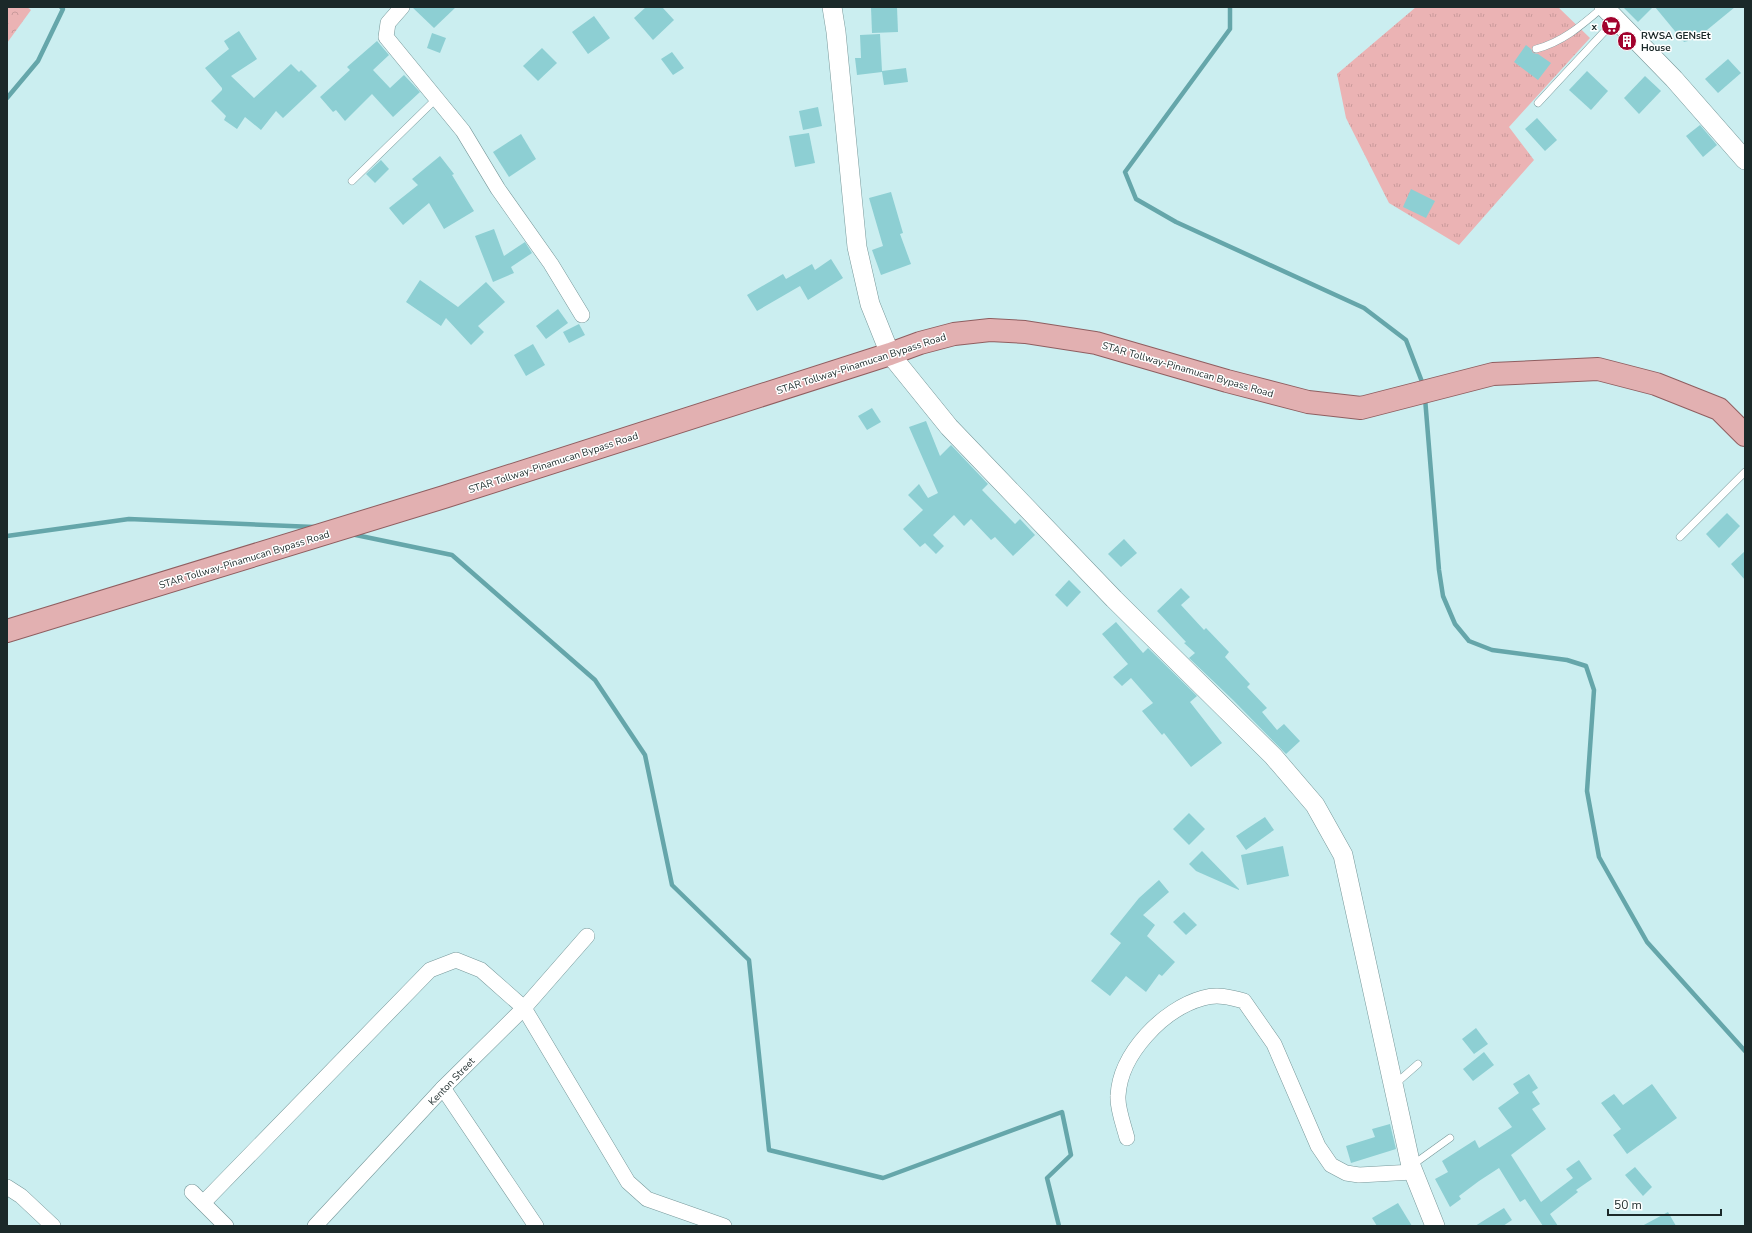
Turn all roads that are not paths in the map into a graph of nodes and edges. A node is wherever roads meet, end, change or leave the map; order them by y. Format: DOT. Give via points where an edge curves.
graph roads {
  1 [pos="402,7"];
  2 [pos="832,7"];
  3 [pos="1608,10"];
  4 [pos="1536,49"];
  5 [pos="436,99"];
  6 [pos="1538,103"];
  7 [pos="1745,160"];
  8 [pos="352,181"];
  9 [pos="582,315"];
  10 [pos="890,354"];
  11 [pos="1745,435"];
  12 [pos="1745,472"];
  13 [pos="1680,537"];
  14 [pos="7,631"];
  15 [pos="587,936"];
  16 [pos="524,1008"];
  17 [pos="1418,1064"];
  18 [pos="1394,1085"];
  19 [pos="443,1088"];
  20 [pos="1127,1138"];
  21 [pos="1450,1138"];
  22 [pos="1412,1169"];
  23 [pos="7,1186"];
  24 [pos="192,1192"];
  25 [pos="203,1203"];
  26 [pos="1433,1225"];
  27 [pos="53,1226"];
  28 [pos="226,1226"];
  29 [pos="315,1226"];
  30 [pos="536,1226"];
  31 [pos="724,1226"];
  1 -- 5 [label="street" via="388,23 386,37"];
  2 -- 10 [label="street" via="857,247 870,304"];
  3 -- 4 [label="lane" via="1570,35 1551,45"];
  3 -- 6 [label="lane"];
  3 -- 7 [label="street" via="1674,79"];
  5 -- 8 [label="lane"];
  5 -- 9 [label="street" via="463,131 498,189 551,264"];
  10 -- 11 [label="main road, STAR Tollway-Pinamucan Bypass Road" via="954,334 990,330 1025,332 1096,343 1308,402 1362,408 1493,374 1598,369 1656,384 1719,409"];
  10 -- 14 [label="main road, STAR Tollway-Pinamucan Bypass Road" via="444,497"];
  10 -- 18 [label="street" via="949,427 1098,582 1273,756 1315,805 1343,855"];
  12 -- 13 [label="lane"];
  15 -- 16 [label="street, Kenton Street"];
  16 -- 19 [label="street, Kenton Street"];
  16 -- 25 [label="street" via="481,970 456,960 430,970"];
  16 -- 31 [label="street" via="628,1182 647,1199"];
  17 -- 18 [label="lane"];
  18 -- 22 [label="street"];
  19 -- 29 [label="street, Kenton Street"];
  19 -- 30 [label="street"];
  20 -- 22 [label="street" via="1118,1097 1123,1070 1144,1036 1176,1008 1203,998 1223,995 1244,1001 1274,1044 1318,1146 1331,1165 1346,1173 1359,1175"];
  21 -- 22 [label="lane"];
  22 -- 26 [label="street"];
  23 -- 27 [label="street"];
  24 -- 25 [label="street"];
  25 -- 28 [label="street"];
}
